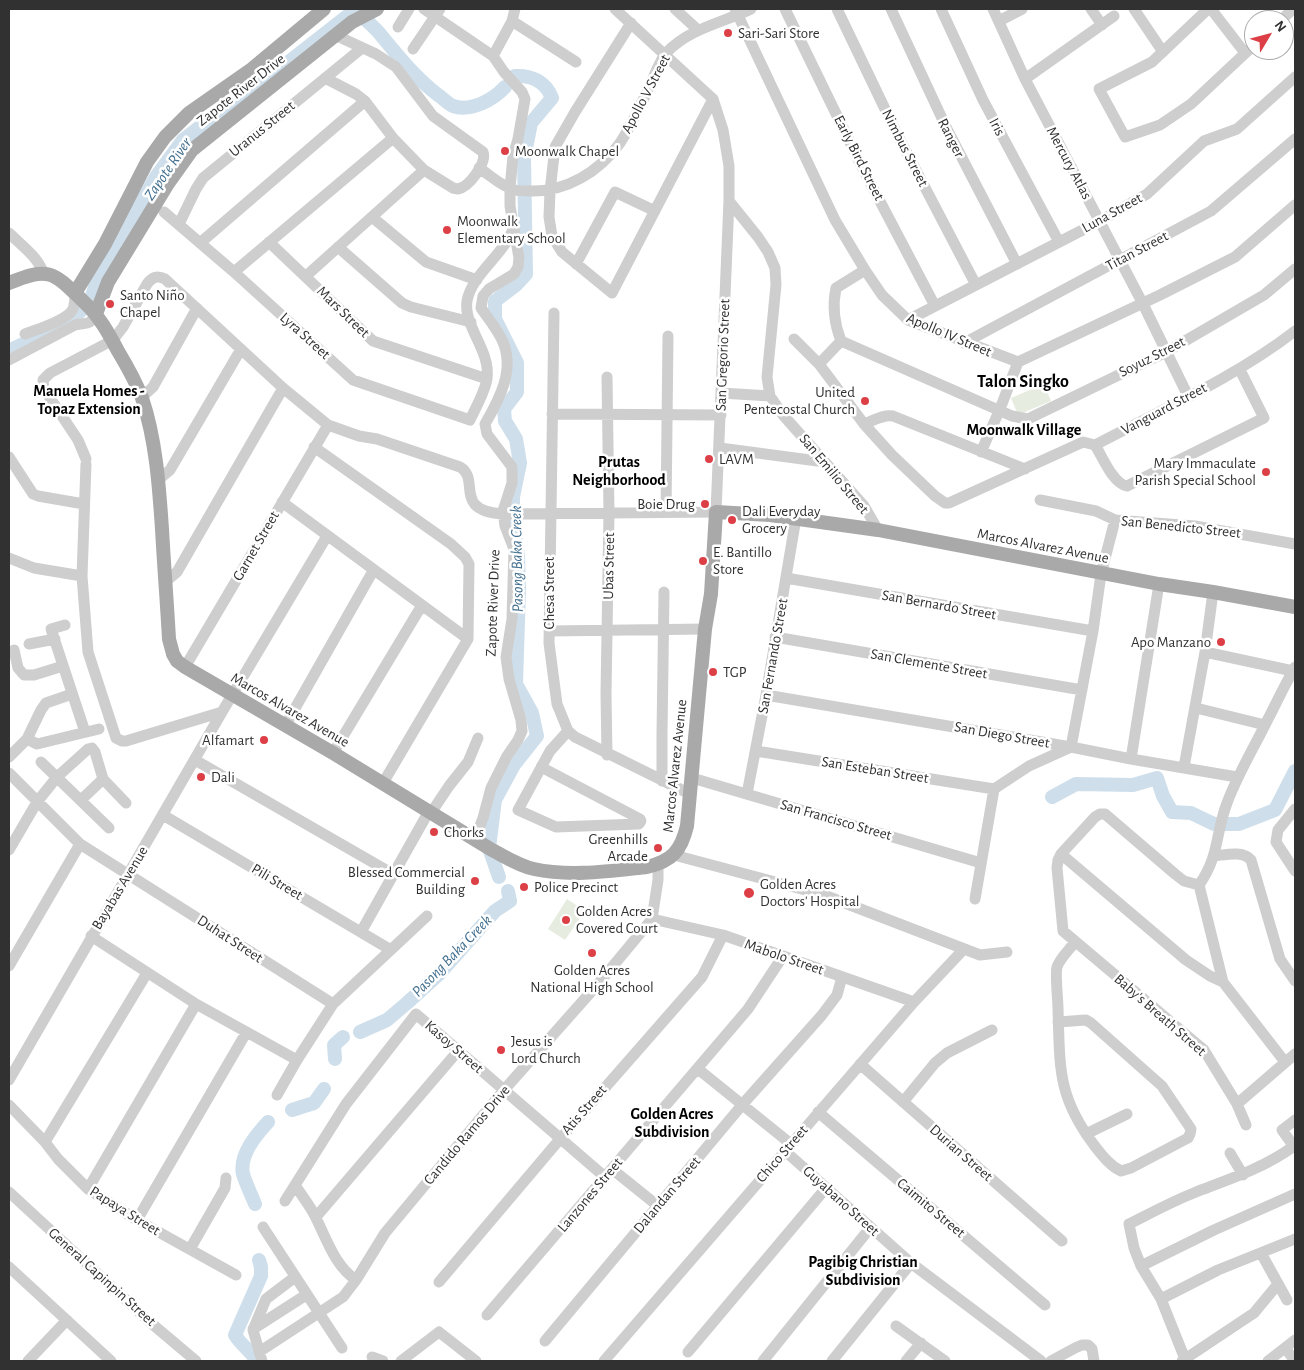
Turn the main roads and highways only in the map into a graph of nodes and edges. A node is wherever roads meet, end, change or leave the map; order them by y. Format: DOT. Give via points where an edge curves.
graph roads {
  1 [pos="324,9"];
  2 [pos="375,10"];
  3 [pos="9,283"];
  4 [pos="86,304"];
  5 [pos="1295,607"];
  1 -- 4 [label="main road, Zapote River Drive" via="252,68 189,113 165,137 147,162 105,244"];
  2 -- 4 [label="main road, Zapote River Drive" via="359,17 192,150 108,282"];
  3 -- 4 [label="main road, Marcos Alvarez Avenue" via="43,272 63,282"];
  4 -- 5 [label="main road, Marcos Alvarez Avenue" via="112,340 141,398 149,426 158,480 170,647 177,661 522,865 569,872 646,867 674,855 683,842 711,594 716,512 770,515 878,530 1101,574"];
}
